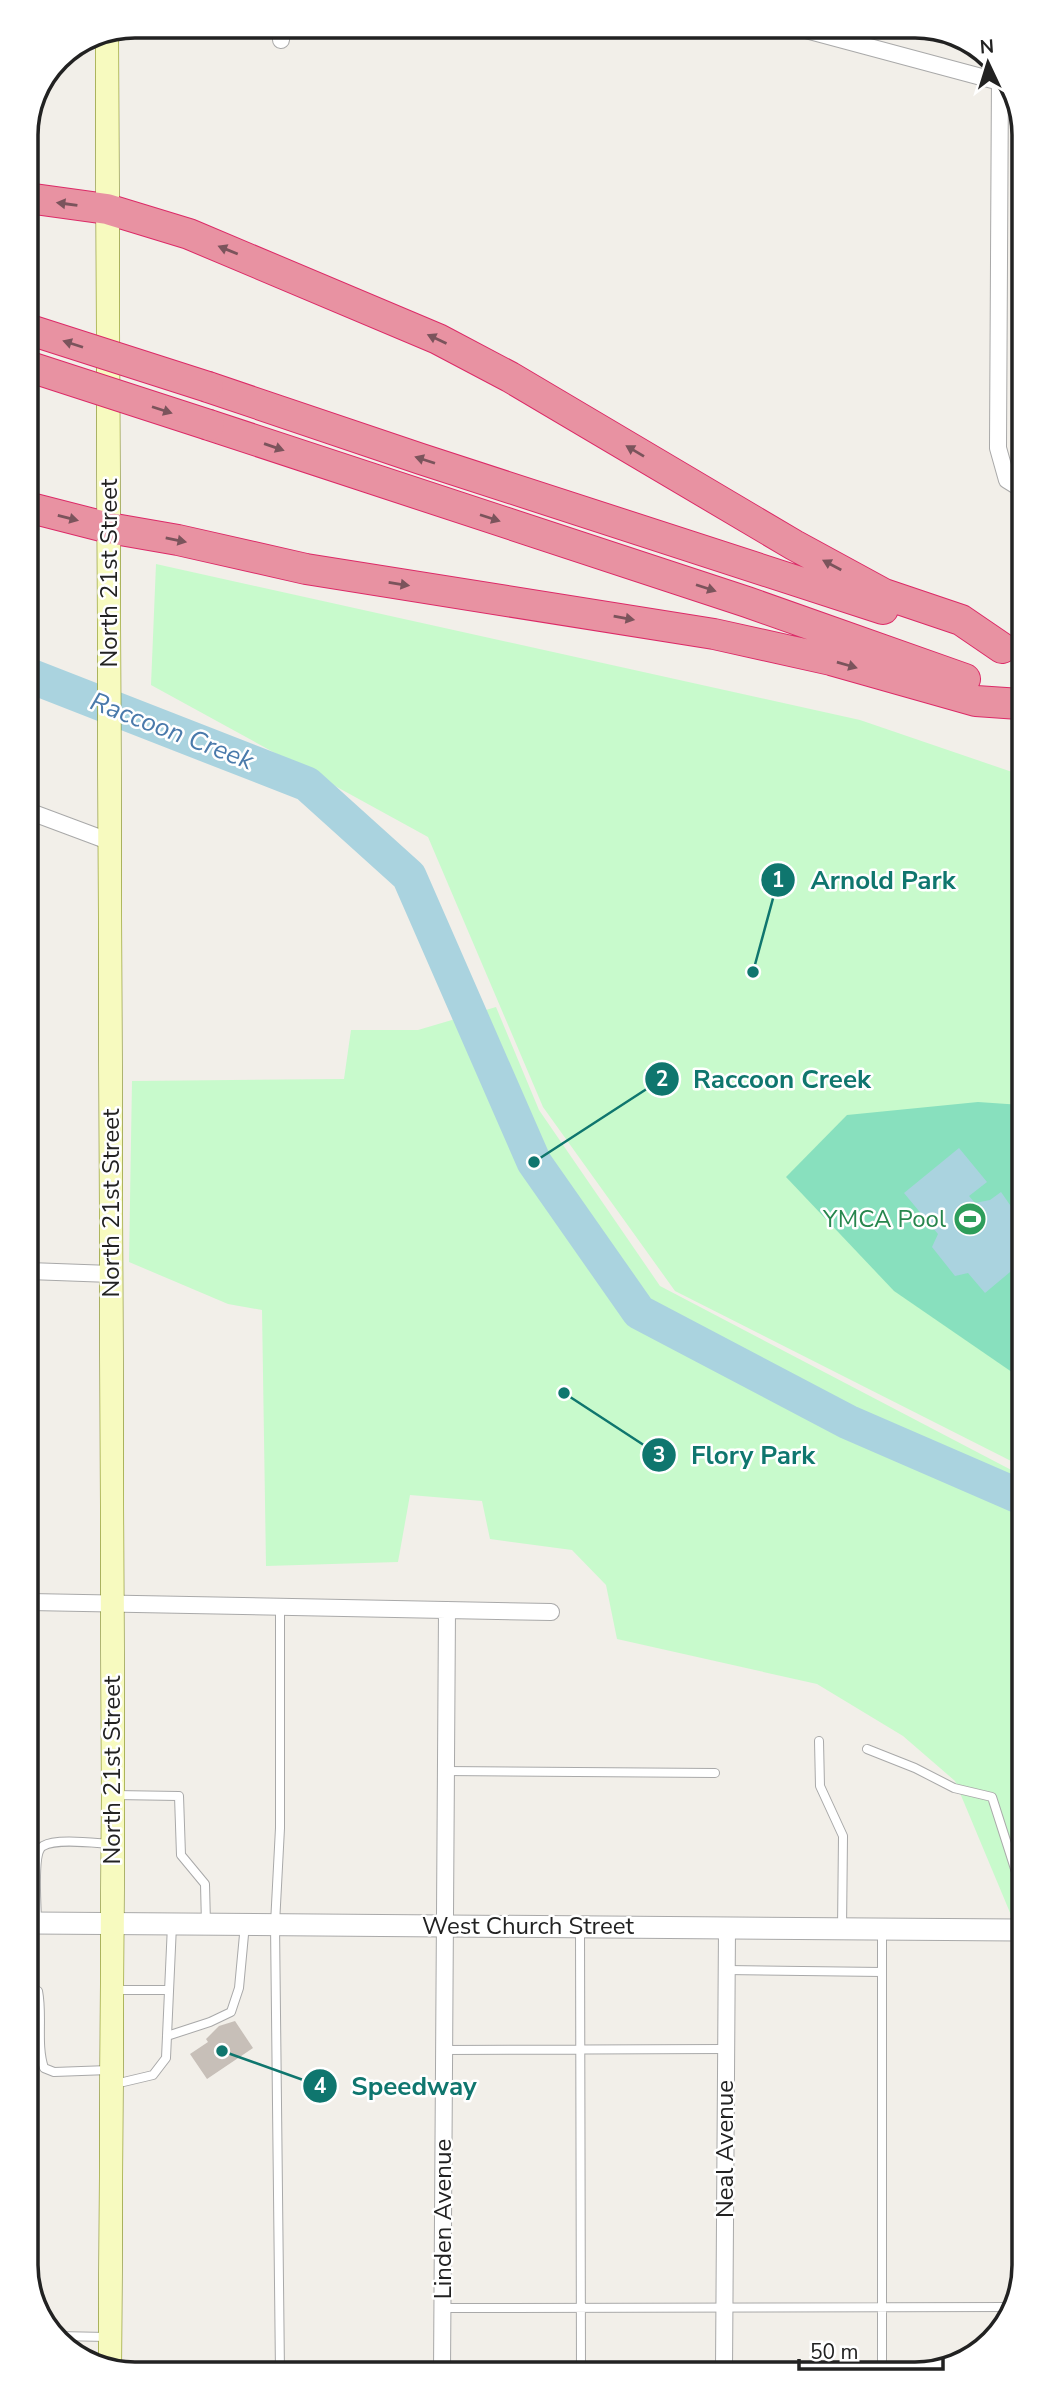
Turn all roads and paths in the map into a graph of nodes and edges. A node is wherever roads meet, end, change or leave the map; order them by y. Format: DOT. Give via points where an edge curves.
graph roads {
  1 [pos="843,39"];
  2 [pos="107,43"];
  3 [pos="991,76"];
  4 [pos="1000,89"];
  5 [pos="39,200"];
  6 [pos="107,209"];
  7 [pos="39,334"];
  8 [pos="39,370"];
  9 [pos="1012,483"];
  10 [pos="39,510"];
  11 [pos="109,528"];
  12 [pos="1011,651"];
  13 [pos="1012,696"];
  14 [pos="1012,703"];
  15 [pos="39,815"];
  16 [pos="111,842"];
  17 [pos="38,1271"];
  18 [pos="111,1274"];
  19 [pos="38,1602"];
  20 [pos="112,1602"];
  21 [pos="281,1606"];
  22 [pos="447,1610"];
  23 [pos="551,1612"];
  24 [pos="819,1741"];
  25 [pos="867,1749"];
  26 [pos="444,1771"];
  27 [pos="715,1773"];
  28 [pos="113,1795"];
  29 [pos="113,1844"];
  30 [pos="38,1852"];
  31 [pos="1012,1860"];
  32 [pos="38,1923"];
  33 [pos="113,1923"];
  34 [pos="172,1924"];
  35 [pos="206,1924"];
  36 [pos="245,1924"];
  37 [pos="275,1924"];
  38 [pos="444,1926"];
  39 [pos="580,1927"];
  40 [pos="727,1928"];
  41 [pos="842,1928"];
  42 [pos="883,1929"];
  43 [pos="1012,1930"];
  44 [pos="726,1970"];
  45 [pos="882,1972"];
  46 [pos="112,1990"];
  47 [pos="169,1990"];
  48 [pos="38,1993"];
  49 [pos="167,2036"];
  50 [pos="726,2049"];
  51 [pos="443,2050"];
  52 [pos="580,2050"];
  53 [pos="112,2078"];
  54 [pos="724,2307"];
  55 [pos="882,2307"];
  56 [pos="1002,2307"];
  57 [pos="442,2308"];
  58 [pos="581,2308"];
  59 [pos="71,2336"];
  60 [pos="110,2337"];
  61 [pos="110,2359"];
  62 [pos="280,2362"];
  63 [pos="442,2362"];
  64 [pos="581,2362"];
  65 [pos="724,2362"];
  66 [pos="882,2362"];
  1 -- 3 [label="street"];
  2 -- 6 [label="main road, North 21st Street"];
  4 -- 9 [label="street" via="998,448 1007,480"];
  6 -- 5 [label="highway, one-way"];
  6 -- 11 [label="main road, North 21st Street"];
  12 -- 6 [label="highway, one-way" via="961,620 884,594 794,545 438,339 189,234"];
  12 -- 7 [label="highway, one-way, bridge"];
  8 -- 13 [label="highway, one-way, bridge" via="747,602"];
  10 -- 11 [label="highway, one-way"];
  11 -- 14 [label="highway, one-way" via="306,569 714,634 831,660 976,701"];
  11 -- 16 [label="main road, North 21st Street"];
  15 -- 16 [label="street"];
  16 -- 18 [label="main road, North 21st Street"];
  17 -- 18 [label="street"];
  18 -- 20 [label="main road, North 21st Street"];
  19 -- 20 [label="street"];
  20 -- 21 [label="street"];
  20 -- 28 [label="main road, North 21st Street"];
  21 -- 22 [label="street"];
  21 -- 37 [label="lane"];
  22 -- 23 [label="street"];
  22 -- 26 [label="street, Linden Avenue"];
  24 -- 41 [label="lane" via="820,1786 842,1836"];
  25 -- 31 [label="lane" via="954,1788 992,1797"];
  26 -- 27 [label="lane"];
  26 -- 38 [label="street, Linden Avenue"];
  28 -- 29 [label="main road, North 21st Street"];
  28 -- 35 [label="lane" via="179,1796 181,1855 205,1884"];
  29 -- 30 [label="lane" via="55,1843"];
  29 -- 33 [label="main road, North 21st Street"];
  32 -- 33 [label="street, West Church Street"];
  33 -- 34 [label="street, West Church Street"];
  33 -- 46 [label="main road, North 21st Street"];
  34 -- 35 [label="street, West Church Street"];
  34 -- 47 [label="lane"];
  35 -- 36 [label="street, West Church Street"];
  36 -- 37 [label="street, West Church Street"];
  36 -- 49 [label="lane" via="239,1988 231,2012"];
  37 -- 38 [label="street, West Church Street"];
  37 -- 62 [label="lane"];
  38 -- 39 [label="street, West Church Street"];
  38 -- 51 [label="street, Linden Avenue"];
  39 -- 40 [label="street, West Church Street"];
  39 -- 52 [label="lane"];
  40 -- 41 [label="street, West Church Street"];
  40 -- 44 [label="street, Neal Avenue"];
  41 -- 42 [label="street, West Church Street"];
  42 -- 43 [label="street, West Church Street"];
  42 -- 45 [label="lane"];
  44 -- 45 [label="lane"];
  44 -- 50 [label="street, Neal Avenue"];
  45 -- 55 [label="lane"];
  46 -- 47 [label="lane"];
  46 -- 53 [label="main road, North 21st Street"];
  47 -- 49 [label="lane"];
  48 -- 53 [label="lane" via="44,2068"];
  49 -- 53 [label="lane" via="166,2058 153,2076"];
  50 -- 52 [label="lane"];
  50 -- 54 [label="street, Neal Avenue"];
  51 -- 52 [label="lane"];
  51 -- 57 [label="street, Linden Avenue"];
  52 -- 58 [label="lane"];
  53 -- 60 [label="main road, North 21st Street"];
  54 -- 55 [label="lane"];
  54 -- 58 [label="lane"];
  54 -- 65 [label="street, Neal Avenue"];
  55 -- 56 [label="lane"];
  55 -- 66 [label="lane"];
  57 -- 58 [label="lane"];
  57 -- 63 [label="street, Linden Avenue"];
  58 -- 64 [label="lane"];
  59 -- 60 [label="lane"];
  60 -- 61 [label="main road, North 21st Street"];
}
